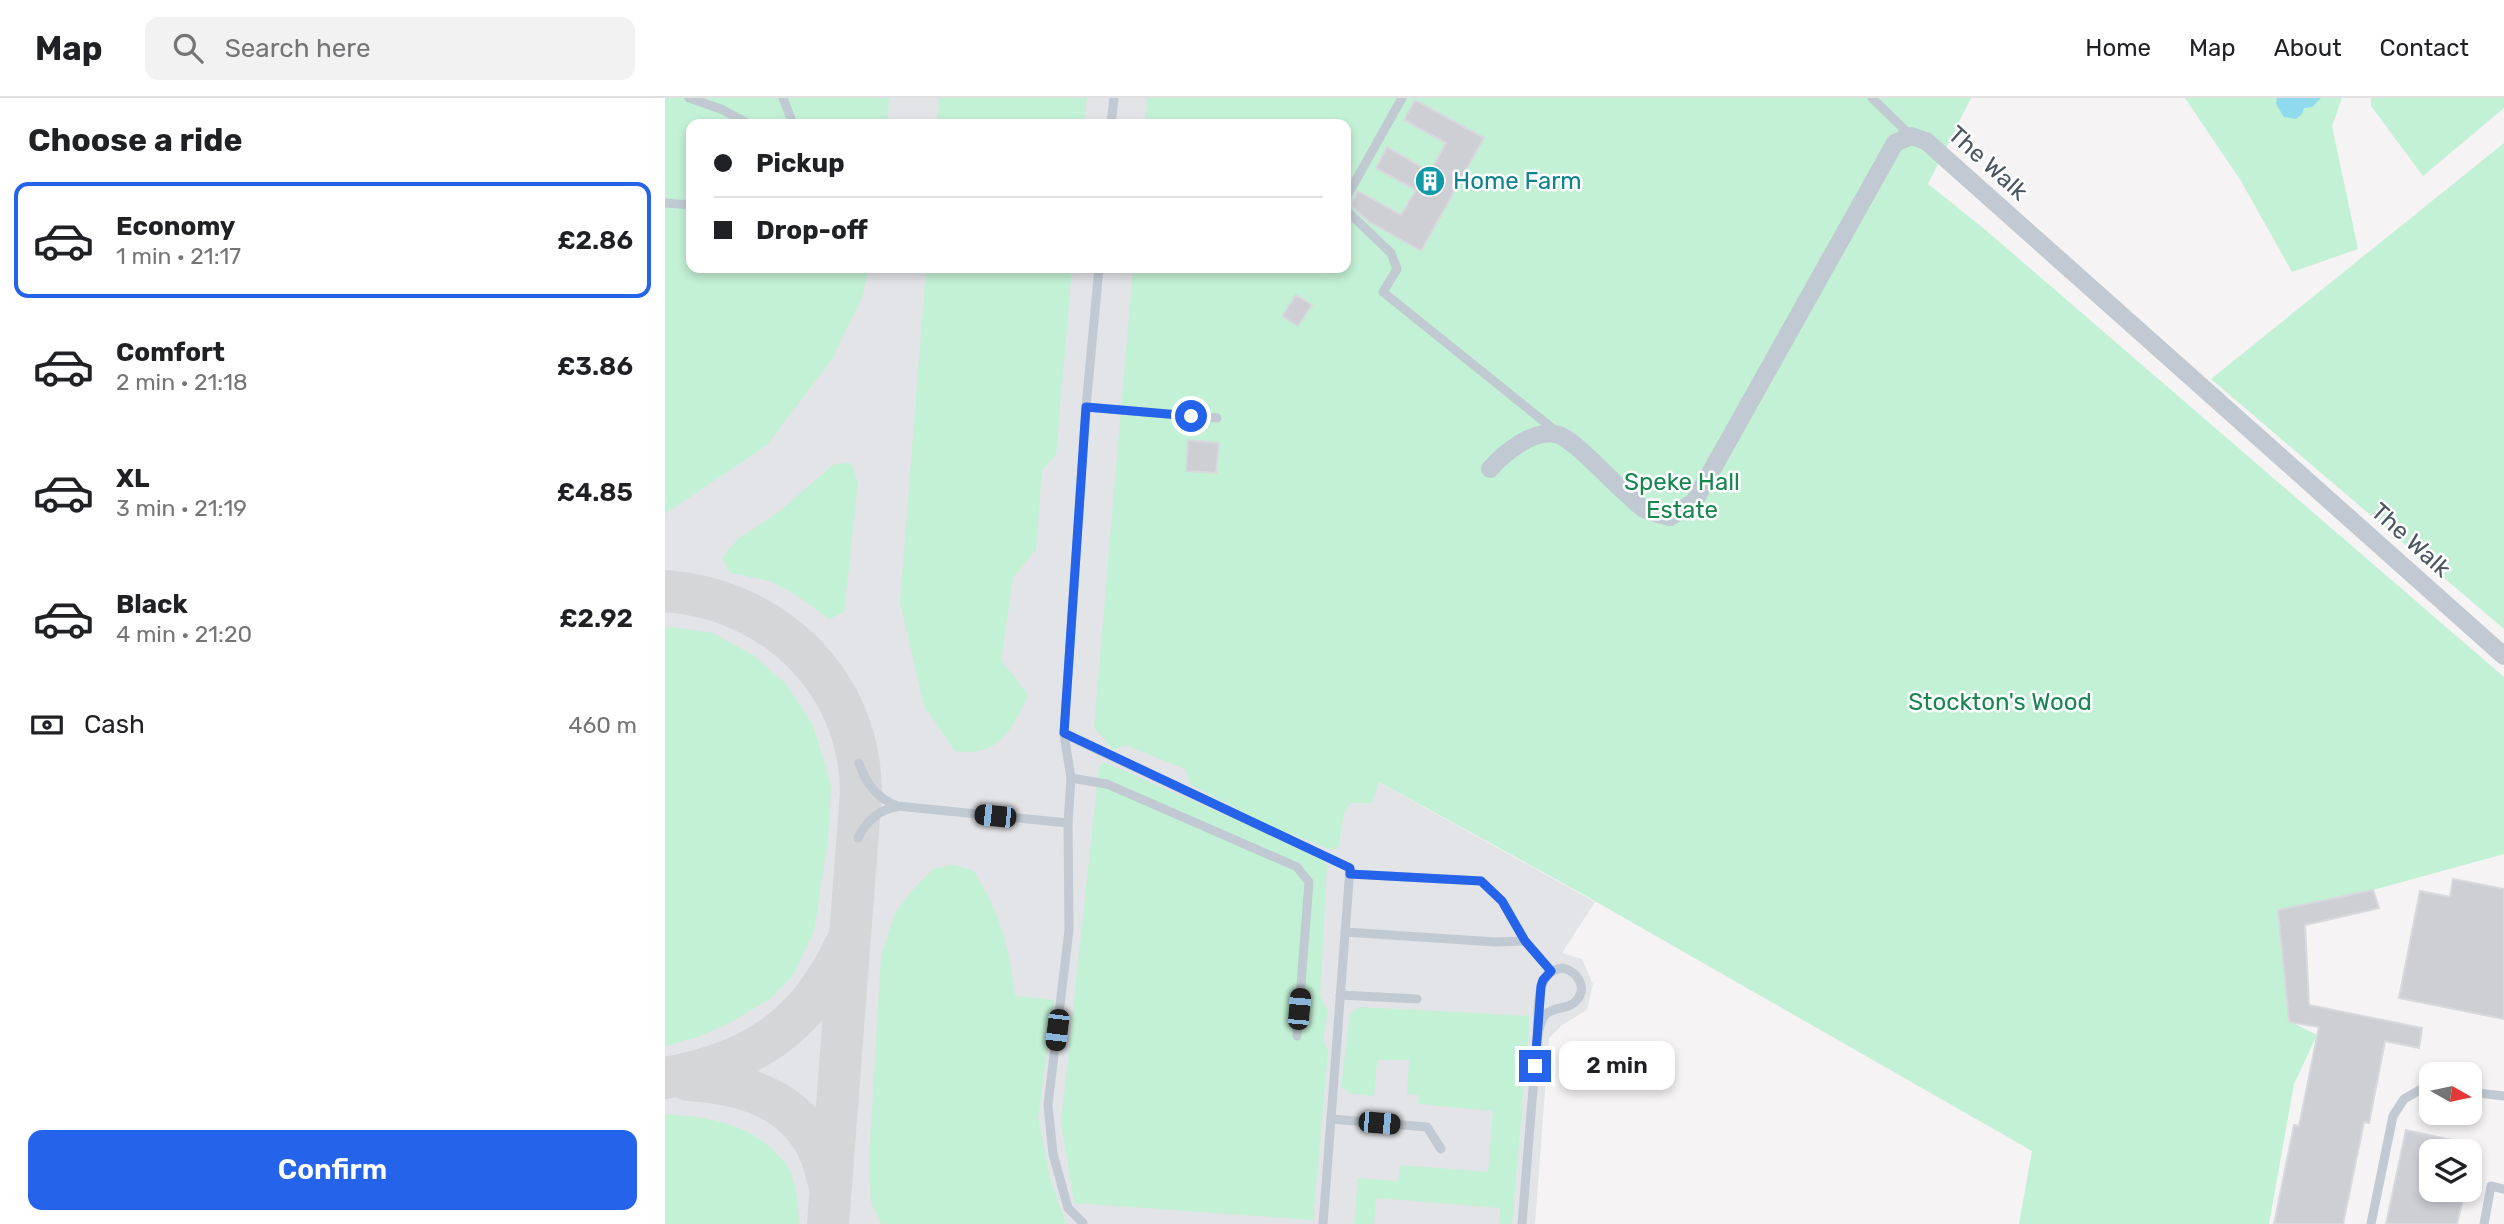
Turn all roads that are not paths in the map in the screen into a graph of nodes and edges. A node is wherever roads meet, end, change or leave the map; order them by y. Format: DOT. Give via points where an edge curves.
graph roads {
  1 [pos="689,98"];
  2 [pos="783,98"];
  3 [pos="1114,98"];
  4 [pos="1402,98"];
  5 [pos="1872,98"];
  6 [pos="741,119"];
  7 [pos="791,119"];
  8 [pos="1112,119"];
  9 [pos="1911,136"];
  10 [pos="1351,189"];
  11 [pos="665,203"];
  12 [pos="686,205"];
  13 [pos="1351,215"];
  14 [pos="1099,273"];
  15 [pos="1086,407"];
  16 [pos="1217,418"];
  17 [pos="1561,435"];
  18 [pos="1490,469"];
  19 [pos="2504,656"];
  20 [pos="1064,733"];
  21 [pos="859,764"];
  22 [pos="1071,778"];
  23 [pos="897,806"];
  24 [pos="1068,823"];
  25 [pos="858,838"];
  26 [pos="1350,874"];
  27 [pos="1345,932"];
  28 [pos="1525,941"];
  29 [pos="1551,971"];
  30 [pos="1340,995"];
  31 [pos="1417,999"];
  32 [pos="1297,1036"];
  33 [pos="1537,1040"];
  34 [pos="2419,1090"];
  35 [pos="2482,1093"];
  36 [pos="2504,1096"];
  37 [pos="1331,1119"];
  38 [pos="1441,1149"];
  39 [pos="2504,1189"];
  40 [pos="1083,1223"];
  41 [pos="1323,1224"];
  42 [pos="1523,1224"];
  43 [pos="2371,1224"];
  44 [pos="2484,1224"];
  1 -- 6 [label="lane"];
  2 -- 7 [label="lane"];
  3 -- 8 [label="lane"];
  4 -- 10 [label="lane"];
  5 -- 9 [label="lane"];
  9 -- 17 [label="street, The Walk" via="1895,143 1694,502 1670,517 1643,508"];
  9 -- 19 [label="street, The Walk" via="1926,141"];
  11 -- 12 [label="lane"];
  13 -- 17 [label="lane" via="1391,253 1397,269 1383,292"];
  14 -- 15 [label="lane"];
  15 -- 16 [label="lane"];
  15 -- 20 [label="lane"];
  17 -- 18 [label="street" via="1535,436"];
  20 -- 22 [label="lane"];
  20 -- 26 [label="lane" via="1350,868"];
  21 -- 23 [label="lane" via="870,787"];
  22 -- 24 [label="lane"];
  22 -- 32 [label="lane" via="1107,784 1297,867 1309,881"];
  23 -- 24 [label="lane"];
  23 -- 25 [label="lane" via="875,815"];
  24 -- 40 [label="lane" via="1069,930 1048,1105 1053,1154 1068,1209"];
  26 -- 27 [label="lane"];
  26 -- 28 [label="lane" via="1481,881 1502,901"];
  27 -- 28 [label="lane"];
  27 -- 30 [label="lane"];
  28 -- 29 [label="lane"];
  29 -- 33 [label="lane" via="1537,989"];
  29 -- 33 [label="lane" via="1563,968 1574,972 1581,991 1569,1007 1546,1014"];
  30 -- 31 [label="lane"];
  30 -- 37 [label="lane"];
  33 -- 42 [label="lane"];
  34 -- 43 [label="lane" via="2404,1099 2393,1116"];
  35 -- 36 [label="lane"];
  37 -- 38 [label="lane" via="1427,1127"];
  37 -- 41 [label="lane"];
  39 -- 44 [label="lane" via="2491,1186"];
}
